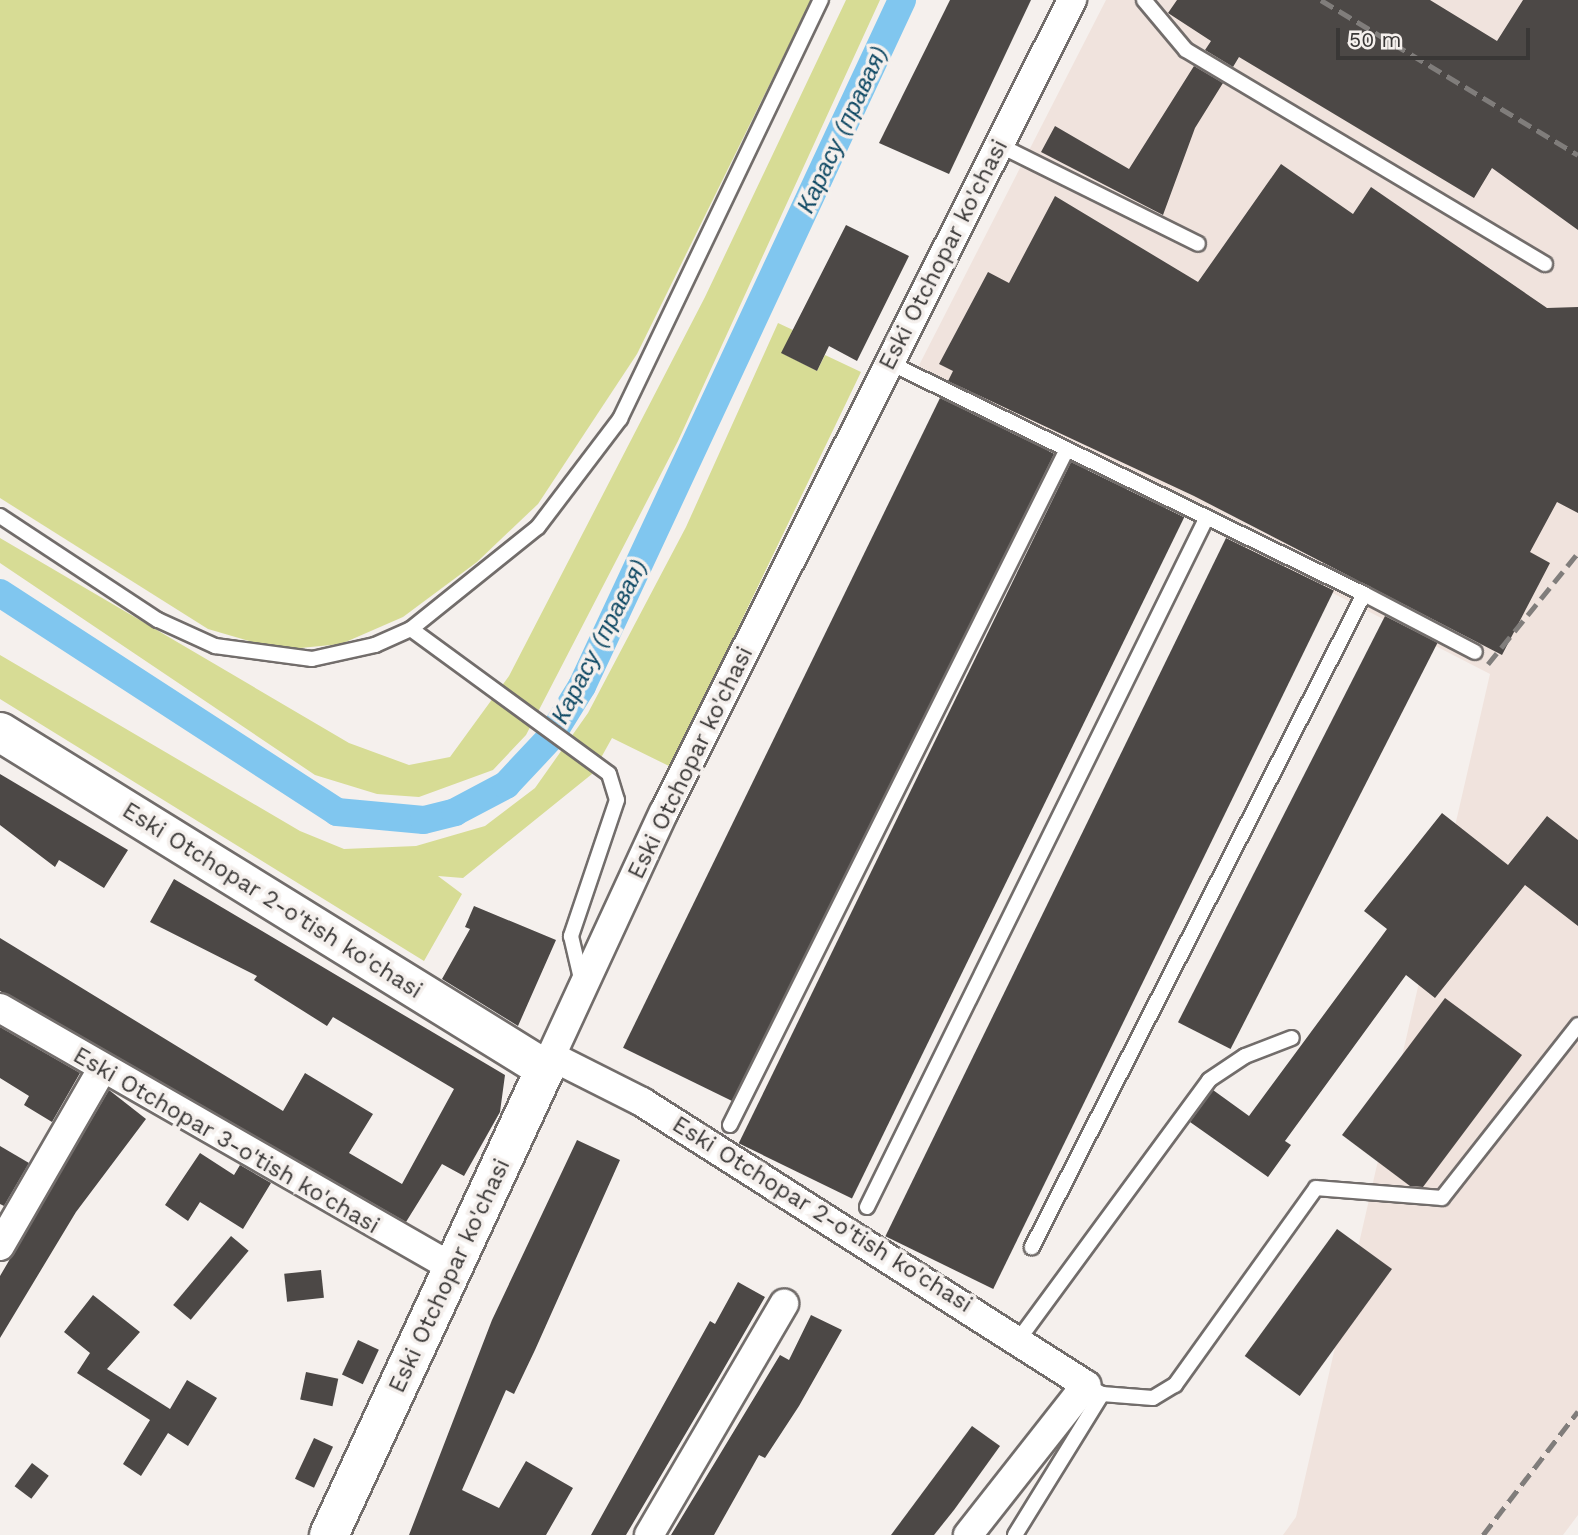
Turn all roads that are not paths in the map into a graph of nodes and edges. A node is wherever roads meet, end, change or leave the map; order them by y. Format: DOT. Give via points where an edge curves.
graph roads {
  1 [pos="821,0"];
  2 [pos="1072,0"];
  3 [pos="1144,0"];
  4 [pos="999,145"];
  5 [pos="1198,244"];
  6 [pos="1545,264"];
  7 [pos="890,363"];
  8 [pos="1067,449"];
  9 [pos="0,516"];
  10 [pos="1207,517"];
  11 [pos="1364,594"];
  12 [pos="411,629"];
  13 [pos="1475,652"];
  14 [pos="0,732"];
  15 [pos="583,988"];
  16 [pos="0,1008"];
  17 [pos="1578,1025"];
  18 [pos="1293,1038"];
  19 [pos="547,1062"];
  20 [pos="101,1071"];
  21 [pos="730,1125"];
  22 [pos="867,1208"];
  23 [pos="0,1246"];
  24 [pos="1032,1247"];
  25 [pos="455,1269"];
  26 [pos="784,1304"];
  27 [pos="1019,1339"];
  28 [pos="1094,1389"];
  29 [pos="329,1535"];
  30 [pos="649,1535"];
  31 [pos="968,1535"];
  32 [pos="1015,1535"];
  1 -- 12 [label="lane" via="620,419 538,527"];
  2 -- 4 [label="street, Eski Otchopar ko'chasi"];
  3 -- 6 [label="lane" via="1186,50"];
  4 -- 5 [label="lane"];
  4 -- 7 [label="street, Eski Otchopar ko'chasi"];
  7 -- 8 [label="lane"];
  7 -- 15 [label="street, Eski Otchopar ko'chasi"];
  8 -- 10 [label="lane"];
  8 -- 21 [label="lane"];
  9 -- 12 [label="lane" via="158,620 215,646 312,659 374,645"];
  10 -- 11 [label="lane"];
  10 -- 22 [label="lane"];
  11 -- 13 [label="lane"];
  11 -- 24 [label="lane"];
  12 -- 15 [label="lane" via="599,764 617,800 571,936"];
  14 -- 19 [label="street, Eski Otchopar 2-o'tish ko'chasi"];
  15 -- 19 [label="street, Eski Otchopar ko'chasi"];
  16 -- 20 [label="street, Eski Otchopar 3-o'tish ko'chasi"];
  17 -- 28 [label="lane" via="1441,1198 1316,1188 1175,1385 1153,1398"];
  18 -- 27 [label="lane" via="1245,1056 1209,1080"];
  19 -- 25 [label="street, Eski Otchopar ko'chasi"];
  19 -- 27 [label="street, Eski Otchopar 2-o'tish ko'chasi" via="642,1102"];
  20 -- 23 [label="street"];
  20 -- 25 [label="street, Eski Otchopar 3-o'tish ko'chasi"];
  25 -- 29 [label="street, Eski Otchopar ko'chasi"];
  26 -- 30 [label="street"];
  27 -- 28 [label="street, Eski Otchopar 2-o'tish ko'chasi"];
  28 -- 31 [label="street"];
  28 -- 32 [label="lane"];
}
